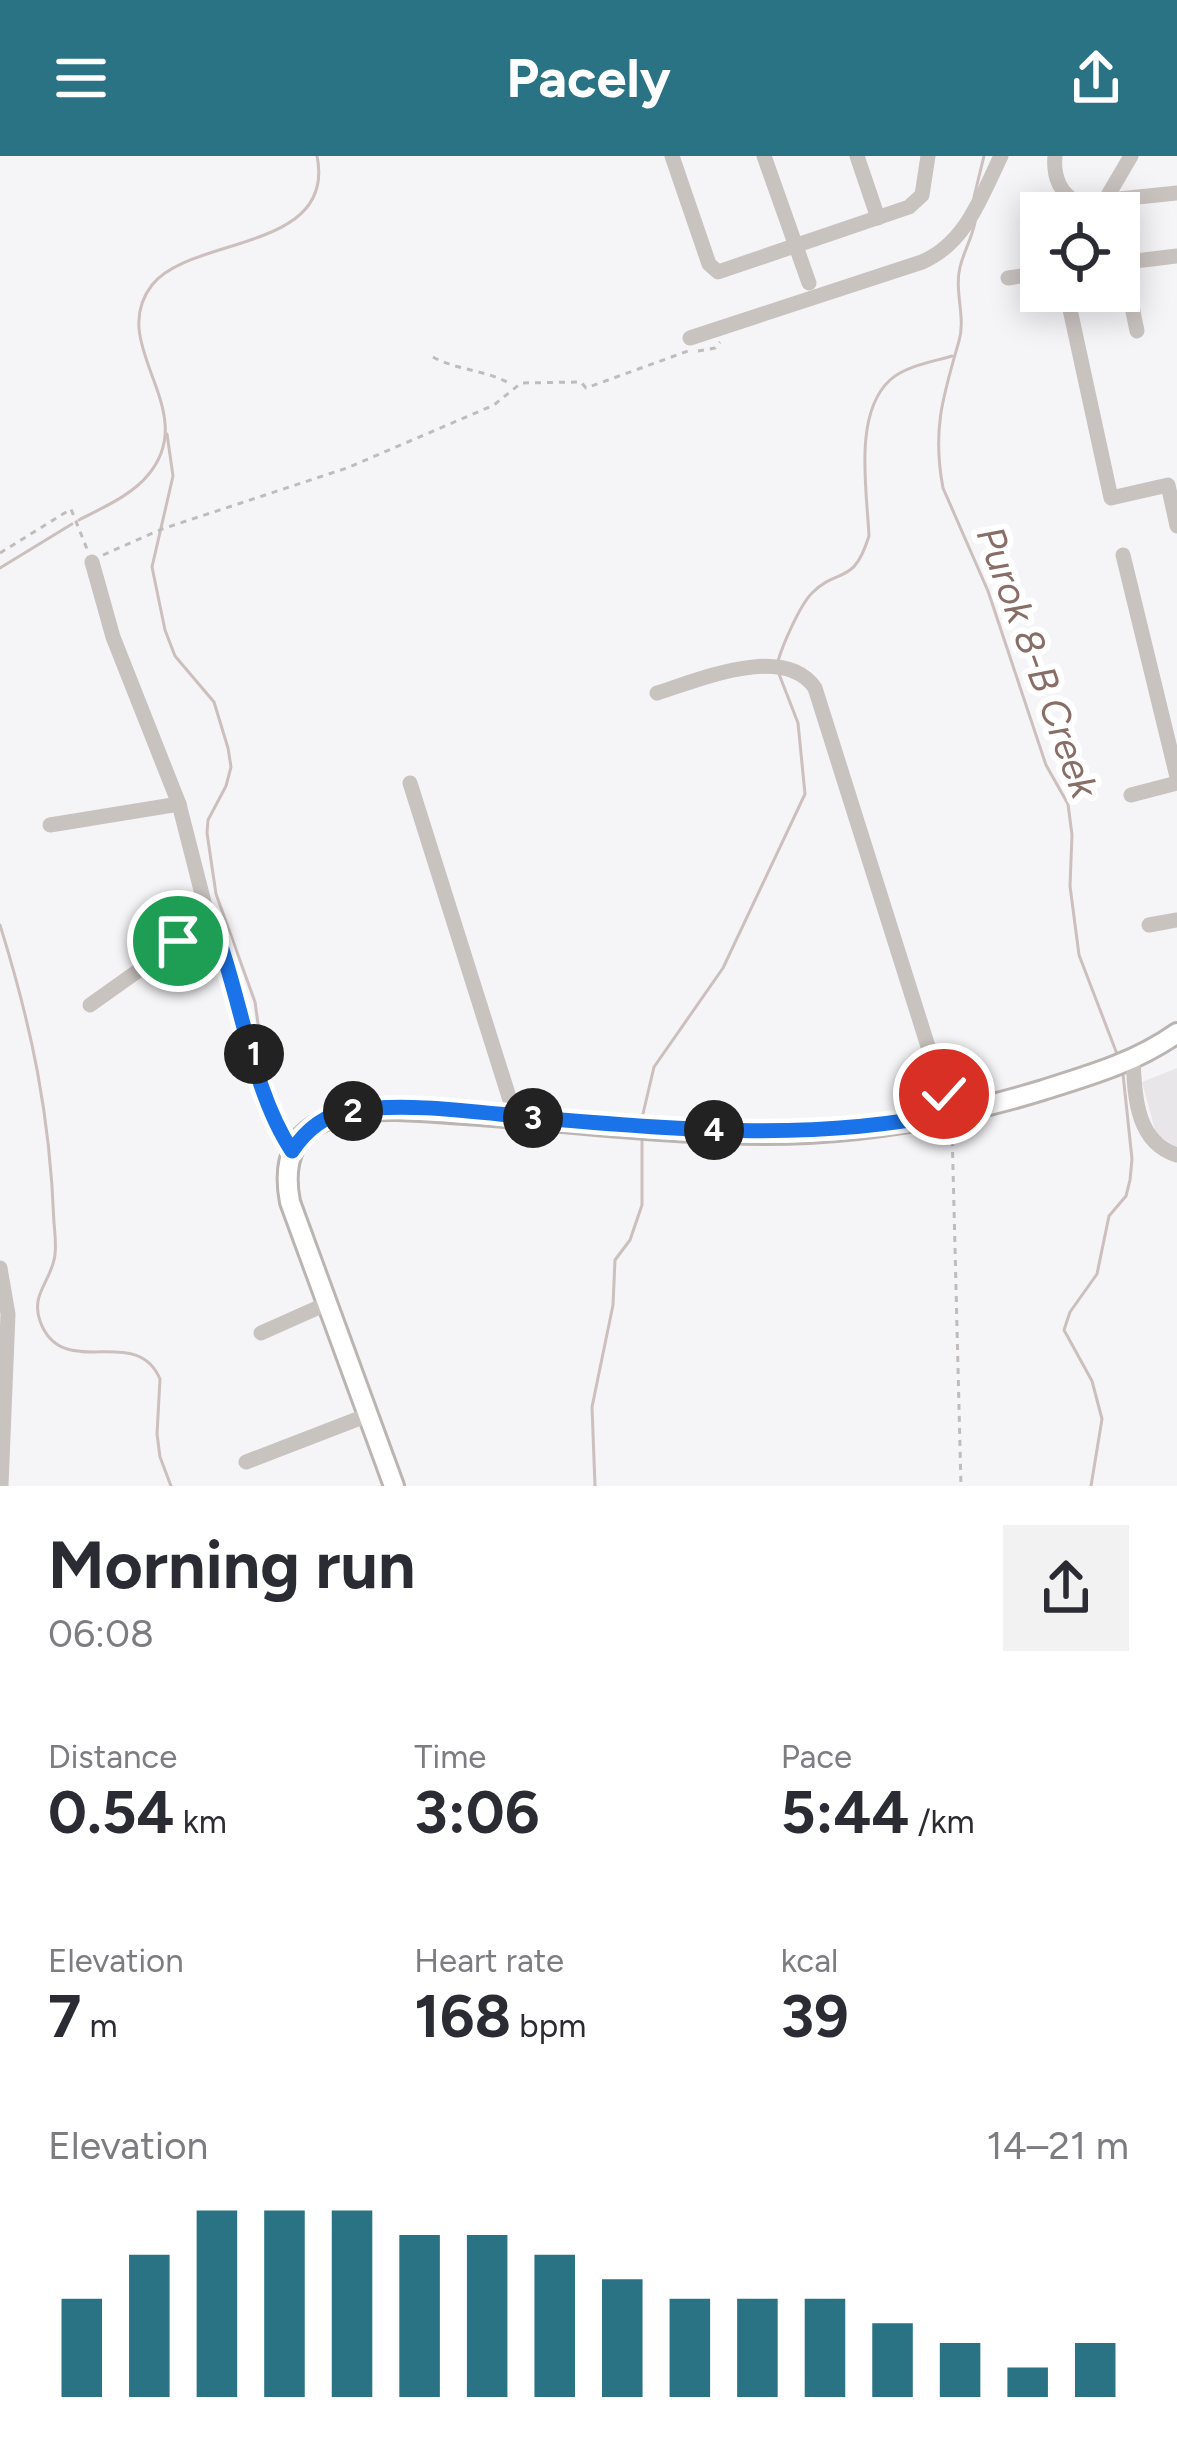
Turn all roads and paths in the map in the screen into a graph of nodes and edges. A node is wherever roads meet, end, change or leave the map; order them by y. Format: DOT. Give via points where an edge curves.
graph roads {
  1 [pos="672,156"];
  2 [pos="764,156"];
  3 [pos="857,156"];
  4 [pos="928,156"];
  5 [pos="1001,156"];
  6 [pos="1054,156"];
  7 [pos="1131,156"];
  8 [pos="1065,192"];
  9 [pos="1111,192"];
  10 [pos="1177,193"];
  11 [pos="1140,198"];
  12 [pos="878,218"];
  13 [pos="795,246"];
  14 [pos="1177,257"];
  15 [pos="1140,261"];
  16 [pos="1020,276"];
  17 [pos="1008,278"];
  18 [pos="808,284"];
  19 [pos="1071,312"];
  20 [pos="1133,312"];
  21 [pos="716,329"];
  22 [pos="1137,331"];
  23 [pos="690,338"];
  24 [pos="434,357"];
  25 [pos="513,386"];
  26 [pos="1177,526"];
  27 [pos="0,553"];
  28 [pos="1123,555"];
  29 [pos="92,562"];
  30 [pos="657,693"];
  31 [pos="1177,780"];
  32 [pos="410,783"];
  33 [pos="1131,795"];
  34 [pos="179,804"];
  35 [pos="50,825"];
  36 [pos="211,919"];
  37 [pos="1177,920"];
  38 [pos="1149,925"];
  39 [pos="90,1005"];
  40 [pos="1177,1033"];
  41 [pos="1133,1060"];
  42 [pos="949,1113"];
  43 [pos="514,1116"];
  44 [pos="953,1135"];
  45 [pos="292,1151"];
  46 [pos="1177,1154"];
  47 [pos="0,1268"];
  48 [pos="326,1304"];
  49 [pos="261,1333"];
  50 [pos="368,1415"];
  51 [pos="246,1462"];
  52 [pos="2,1486"];
  53 [pos="394,1486"];
  54 [pos="961,1486"];
  1 -- 13 [label="street" via="714,271"];
  2 -- 13 [label="street"];
  3 -- 12 [label="street"];
  4 -- 12 [label="street" via="922,195"];
  5 -- 21 [label="street" via="944,250"];
  6 -- 8 [label="street"];
  7 -- 9 [label="street"];
  10 -- 11 [label="street"];
  12 -- 13 [label="street"];
  13 -- 18 [label="street"];
  14 -- 15 [label="street"];
  16 -- 17 [label="street"];
  19 -- 26 [label="street" via="1111,498 1168,485"];
  20 -- 22 [label="street"];
  21 -- 23 [label="street"];
  21 -- 25 [label="path" via="715,349 680,353 586,388"];
  24 -- 25 [label="path"];
  25 -- 29 [label="path" via="494,405 347,468 162,529"];
  27 -- 29 [label="path" via="71,508"];
  28 -- 31 [label="street"];
  29 -- 34 [label="street"];
  30 -- 42 [label="street" via="771,666 796,671 815,688"];
  31 -- 33 [label="street"];
  32 -- 43 [label="street"];
  34 -- 35 [label="street"];
  34 -- 36 [label="street"];
  36 -- 39 [label="street"];
  36 -- 45 [label="street" via="272,1116"];
  37 -- 38 [label="street"];
  40 -- 41 [label="main road"];
  41 -- 42 [label="main road"];
  41 -- 46 [label="street" via="1143,1126"];
  42 -- 43 [label="main road" via="862,1129 760,1133"];
  43 -- 45 [label="main road" via="344,1112 318,1123"];
  44 -- 54 [label="path"];
  45 -- 48 [label="main road" via="290,1202"];
  47 -- 52 [label="street" via="8,1314"];
  48 -- 49 [label="street"];
  48 -- 50 [label="main road"];
  50 -- 51 [label="street"];
  50 -- 53 [label="main road"];
}
